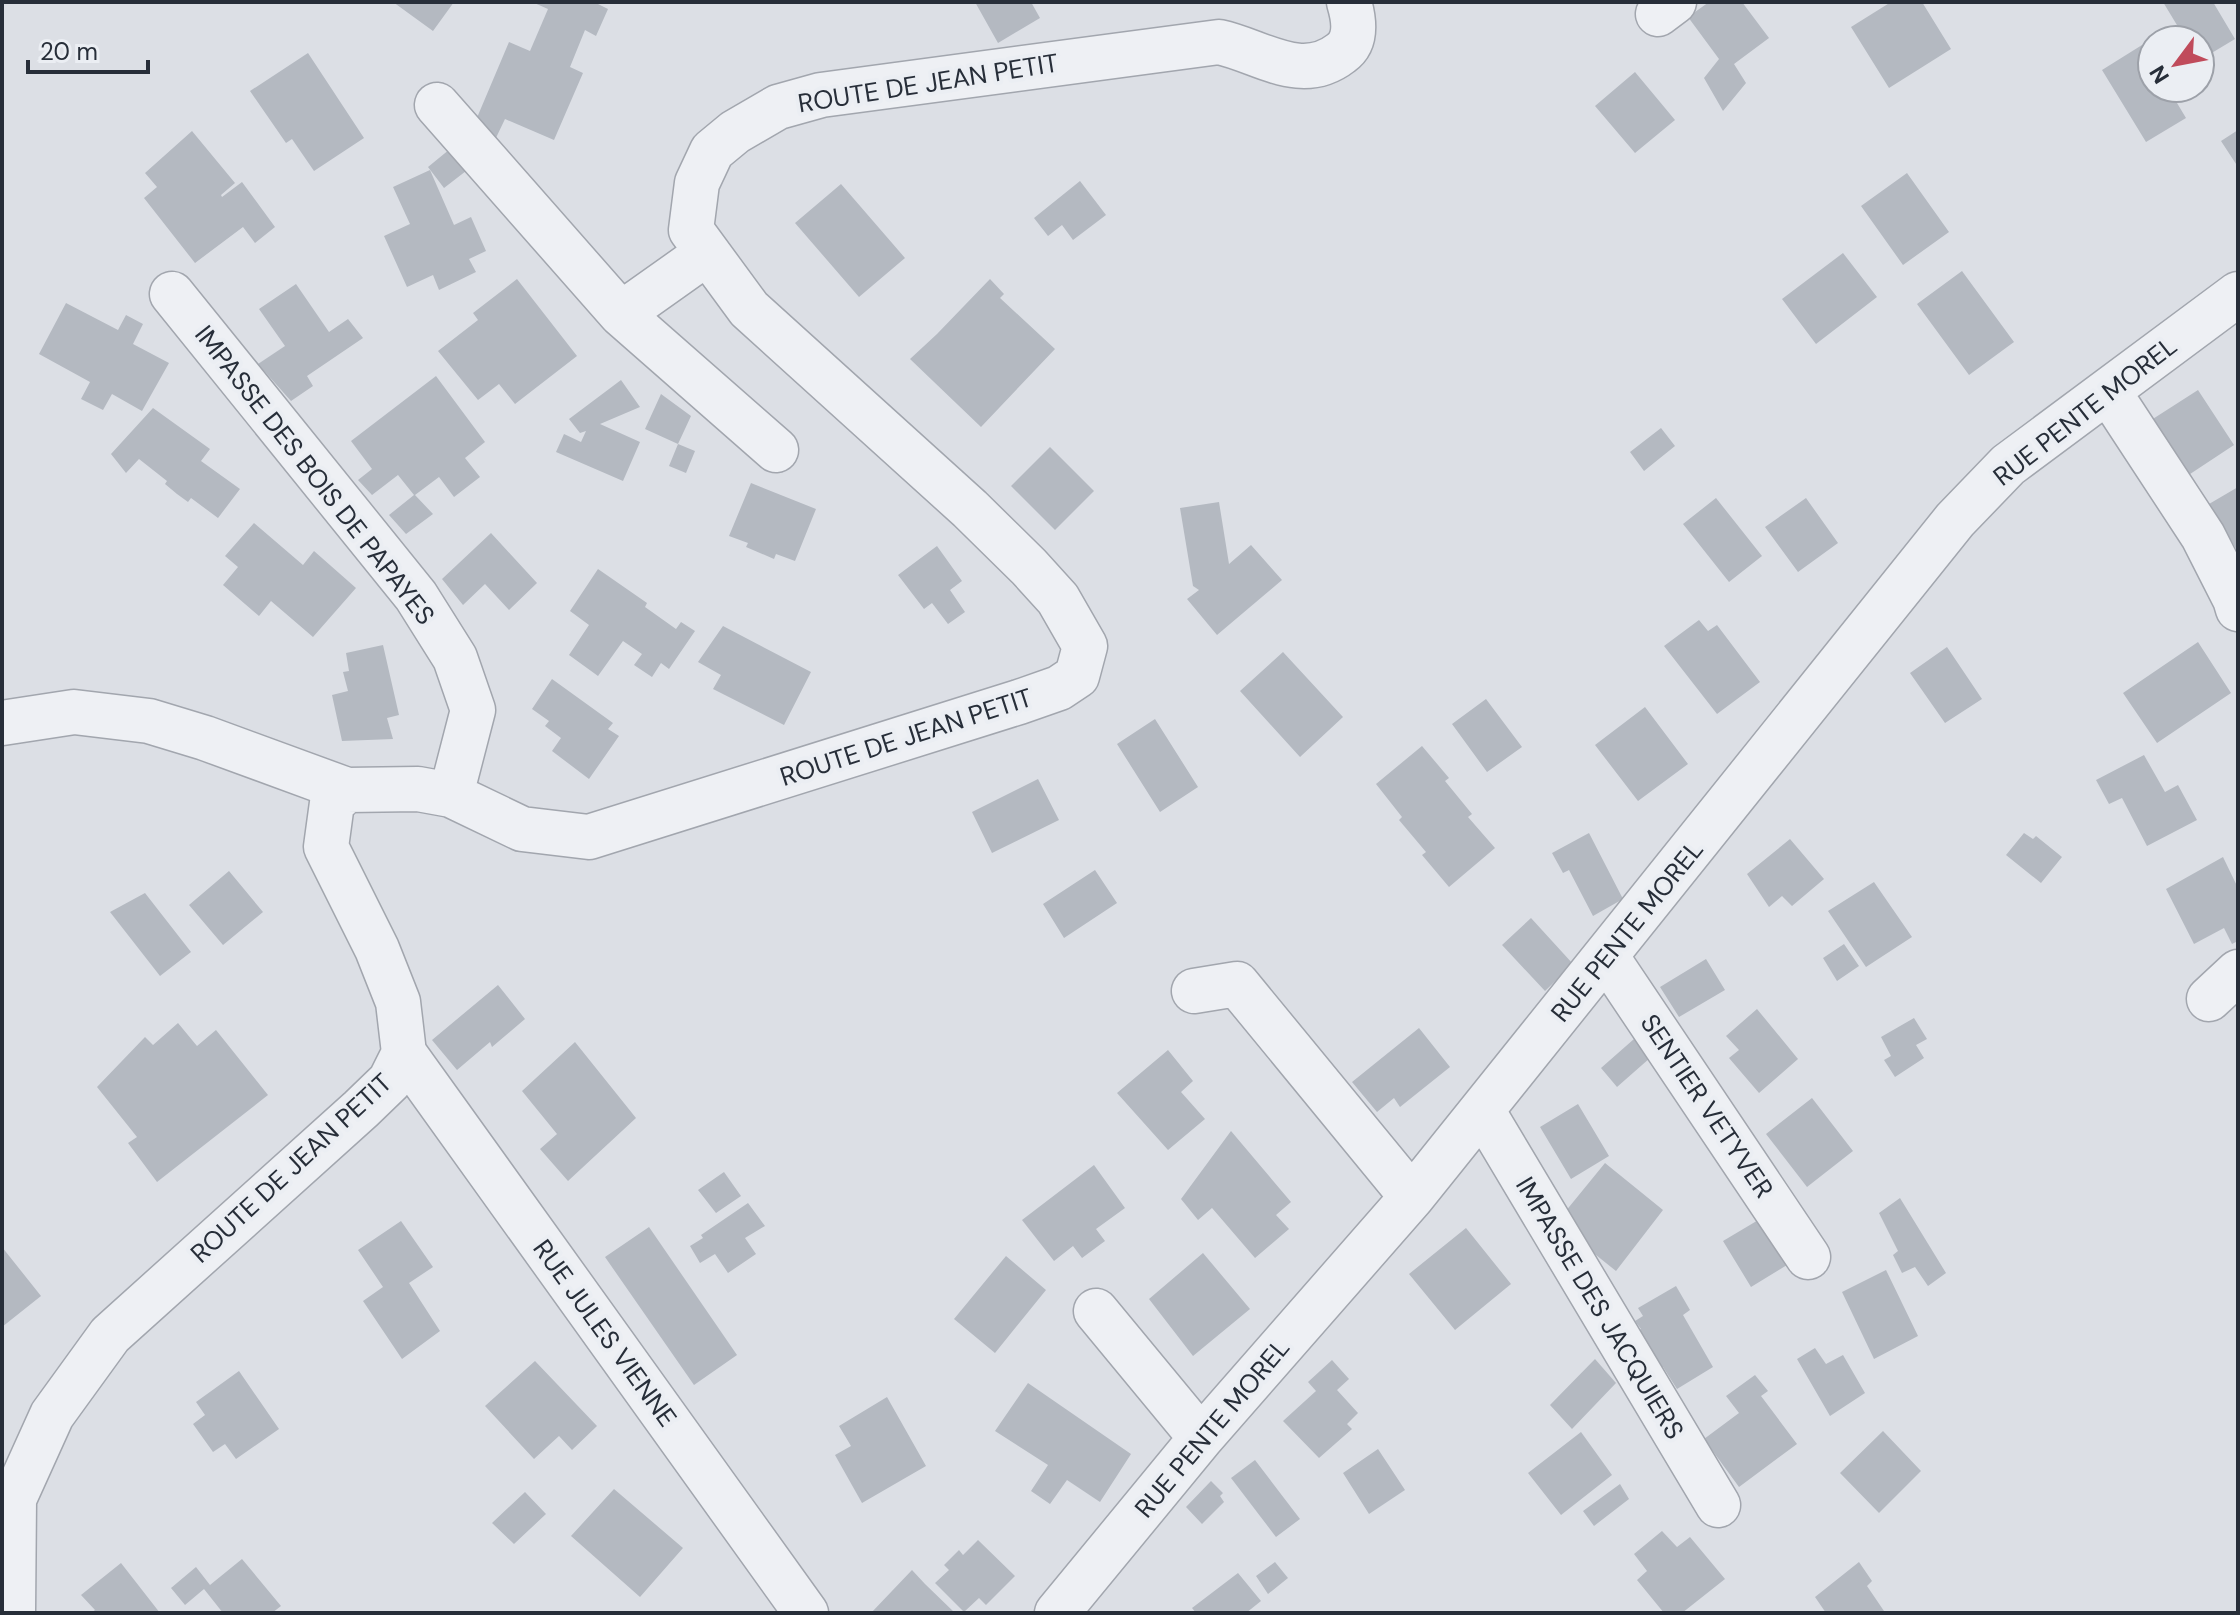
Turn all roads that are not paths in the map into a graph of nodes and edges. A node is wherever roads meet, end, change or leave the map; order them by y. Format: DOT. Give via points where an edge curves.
graph roads {
  1 [pos="1349,2"];
  2 [pos="437,105"];
  3 [pos="707,253"];
  4 [pos="172,294"];
  5 [pos="2238,294"];
  6 [pos="621,314"];
  7 [pos="2108,391"];
  8 [pos="776,450"];
  9 [pos="2238,609"];
  10 [pos="2,723"];
  11 [pos="347,790"];
  12 [pos="451,795"];
  13 [pos="1606,956"];
  14 [pos="1194,991"];
  15 [pos="404,1053"];
  16 [pos="1482,1110"];
  17 [pos="1412,1197"];
  18 [pos="1808,1257"];
  19 [pos="1096,1311"];
  20 [pos="1201,1438"];
  21 [pos="1718,1505"];
  22 [pos="13,1613"];
  23 [pos="806,1613"];
  24 [pos="1057,1613"];
  1 -- 3 [label="street, ROUTE DE JEAN PETIT" via="1353,35 1346,49 1330,62 1308,67 1219,42 821,95 778,107 712,151 697,183 691,230"];
  2 -- 6 [label="street"];
  3 -- 6 [label="street"];
  3 -- 12 [label="street, ROUTE DE JEAN PETIT" via="749,309 970,509 1058,599 1085,646 1077,676 1019,702 589,837 522,829"];
  4 -- 12 [label="street, IMPASSE DES BOIS DE PAPAYES" via="416,596 455,658 473,710"];
  5 -- 7 [label="street, RUE PENTE MOREL"];
  6 -- 8 [label="street"];
  7 -- 9 [label="street" via="2203,536"];
  7 -- 13 [label="street, RUE PENTE MOREL" via="2008,465 1955,520"];
  10 -- 11 [label="street" via="74,712 149,721"];
  11 -- 12 [label="street, ROUTE DE JEAN PETIT" via="418,789"];
  11 -- 15 [label="street, ROUTE DE JEAN PETIT" via="332,803 326,847 398,1002"];
  13 -- 16 [label="street, RUE PENTE MOREL"];
  13 -- 18 [label="street, SENTIER VETYVER"];
  14 -- 17 [label="street" via="1237,984"];
  15 -- 22 [label="street, ROUTE DE JEAN PETIT" via="390,1081 361,1109 110,1335 52,1415 14,1499"];
  15 -- 23 [label="street, RUE JULES VIENNE"];
  16 -- 17 [label="street, RUE PENTE MOREL"];
  16 -- 21 [label="street, IMPASSE DES JACQUIERS"];
  17 -- 20 [label="street, RUE PENTE MOREL"];
  19 -- 20 [label="street"];
  20 -- 24 [label="street, RUE PENTE MOREL"];
}
